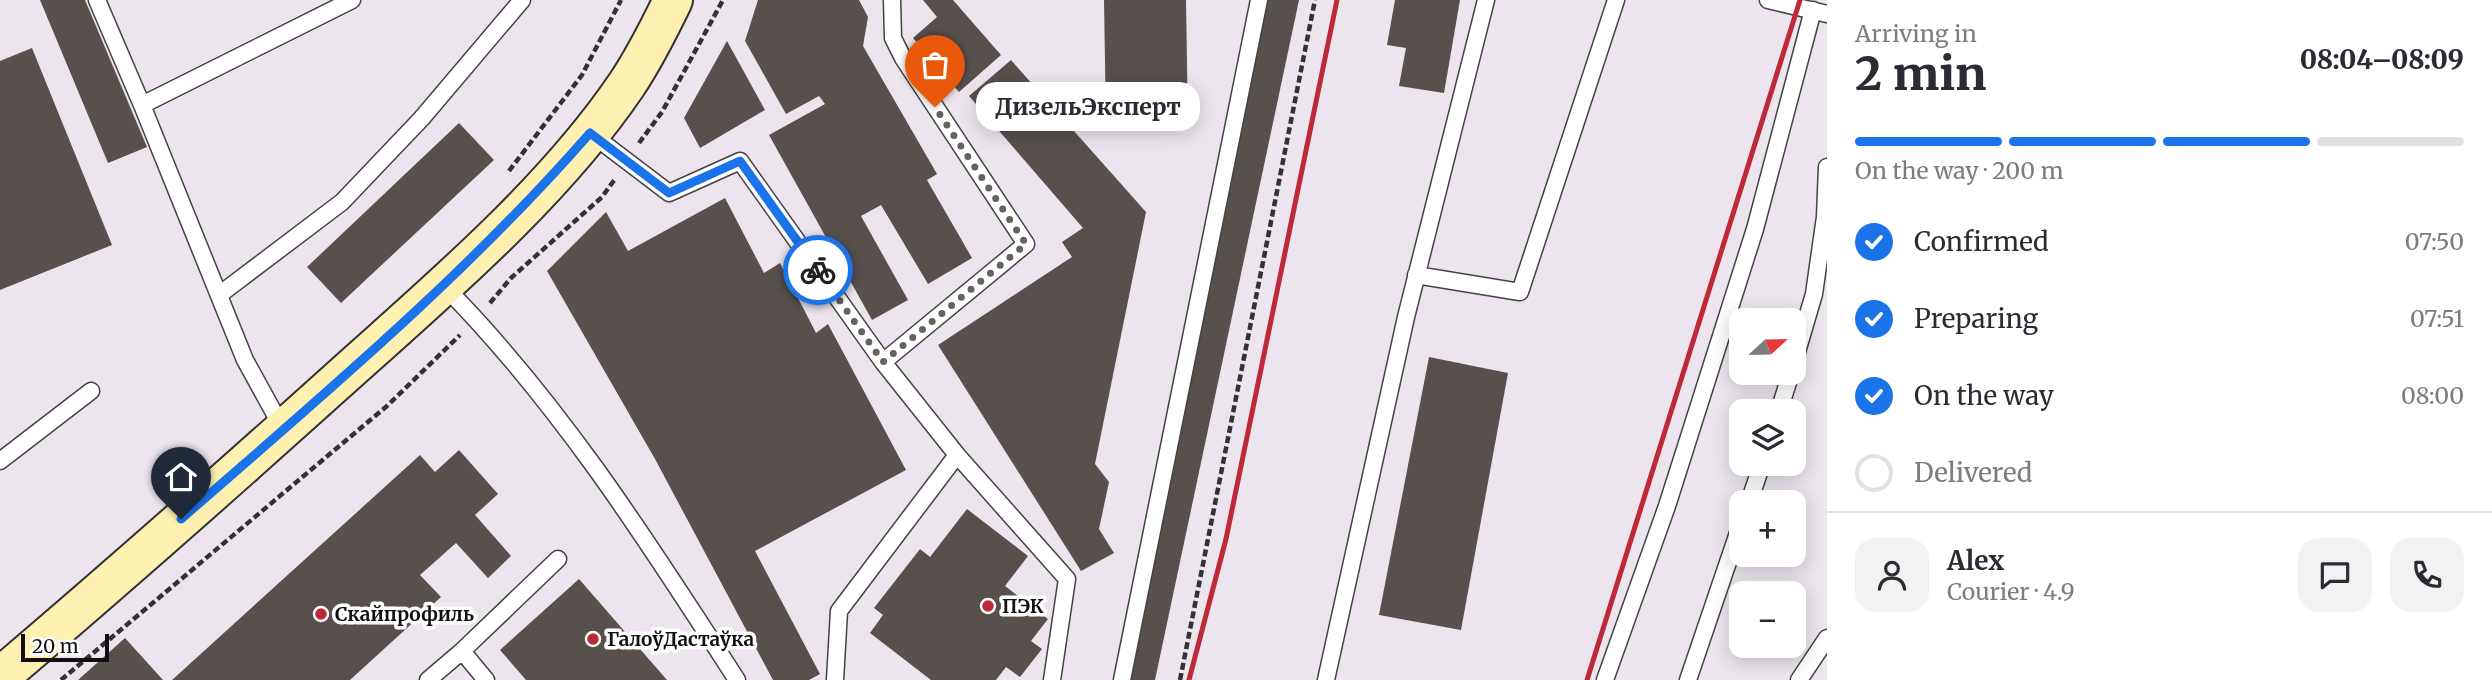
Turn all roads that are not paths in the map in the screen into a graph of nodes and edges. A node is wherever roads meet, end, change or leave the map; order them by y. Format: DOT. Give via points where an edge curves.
graph roads {
  1 [pos="97,0"];
  2 [pos="352,0"];
  3 [pos="522,0"];
  4 [pos="673,0"];
  5 [pos="892,0"];
  6 [pos="1259,0"];
  7 [pos="1486,0"];
  8 [pos="1616,0"];
  9 [pos="1768,0"];
  10 [pos="1820,12"];
  11 [pos="142,105"];
  12 [pos="590,133"];
  13 [pos="1827,167"];
  14 [pos="1416,275"];
  15 [pos="443,285"];
  16 [pos="219,295"];
  17 [pos="1806,321"];
  18 [pos="883,362"];
  19 [pos="91,391"];
  20 [pos="283,430"];
  21 [pos="957,455"];
  22 [pos="0,461"];
  23 [pos="558,559"];
  24 [pos="1729,559"];
  25 [pos="1827,639"];
  26 [pos="462,651"];
  27 [pos="0,677"];
  28 [pos="428,680"];
  29 [pos="486,680"];
  30 [pos="737,680"];
  31 [pos="835,680"];
  32 [pos="1052,680"];
  33 [pos="1122,680"];
  34 [pos="1325,680"];
  35 [pos="1605,680"];
  36 [pos="1688,680"];
  37 [pos="1799,680"];
  1 -- 11 [label="lane"];
  2 -- 11 [label="lane"];
  3 -- 16 [label="lane" via="422,118 342,202"];
  4 -- 12 [label="street" via="646,54"];
  5 -- 18 [label="lane" via="893,38 903,58 1026,244"];
  6 -- 33 [label="lane"];
  7 -- 14 [label="lane"];
  8 -- 14 [label="lane" via="1520,292"];
  9 -- 10 [label="lane"];
  10 -- 35 [label="lane" via="1667,506"];
  11 -- 16 [label="lane"];
  12 -- 15 [label="street"];
  12 -- 18 [label="lane" via="669,193 740,161"];
  13 -- 17 [label="lane" via="1825,217"];
  14 -- 34 [label="lane"];
  15 -- 20 [label="street"];
  15 -- 30 [label="lane" via="477,319 572,435"];
  16 -- 20 [label="lane" via="245,360"];
  18 -- 21 [label="lane"];
  19 -- 22 [label="lane"];
  20 -- 27 [label="street"];
  21 -- 31 [label="lane" via="839,611"];
  21 -- 32 [label="lane" via="1067,579"];
  23 -- 26 [label="lane"];
  24 -- 36 [label="lane"];
  25 -- 37 [label="lane"];
  26 -- 28 [label="lane"];
  26 -- 29 [label="lane"];
}
